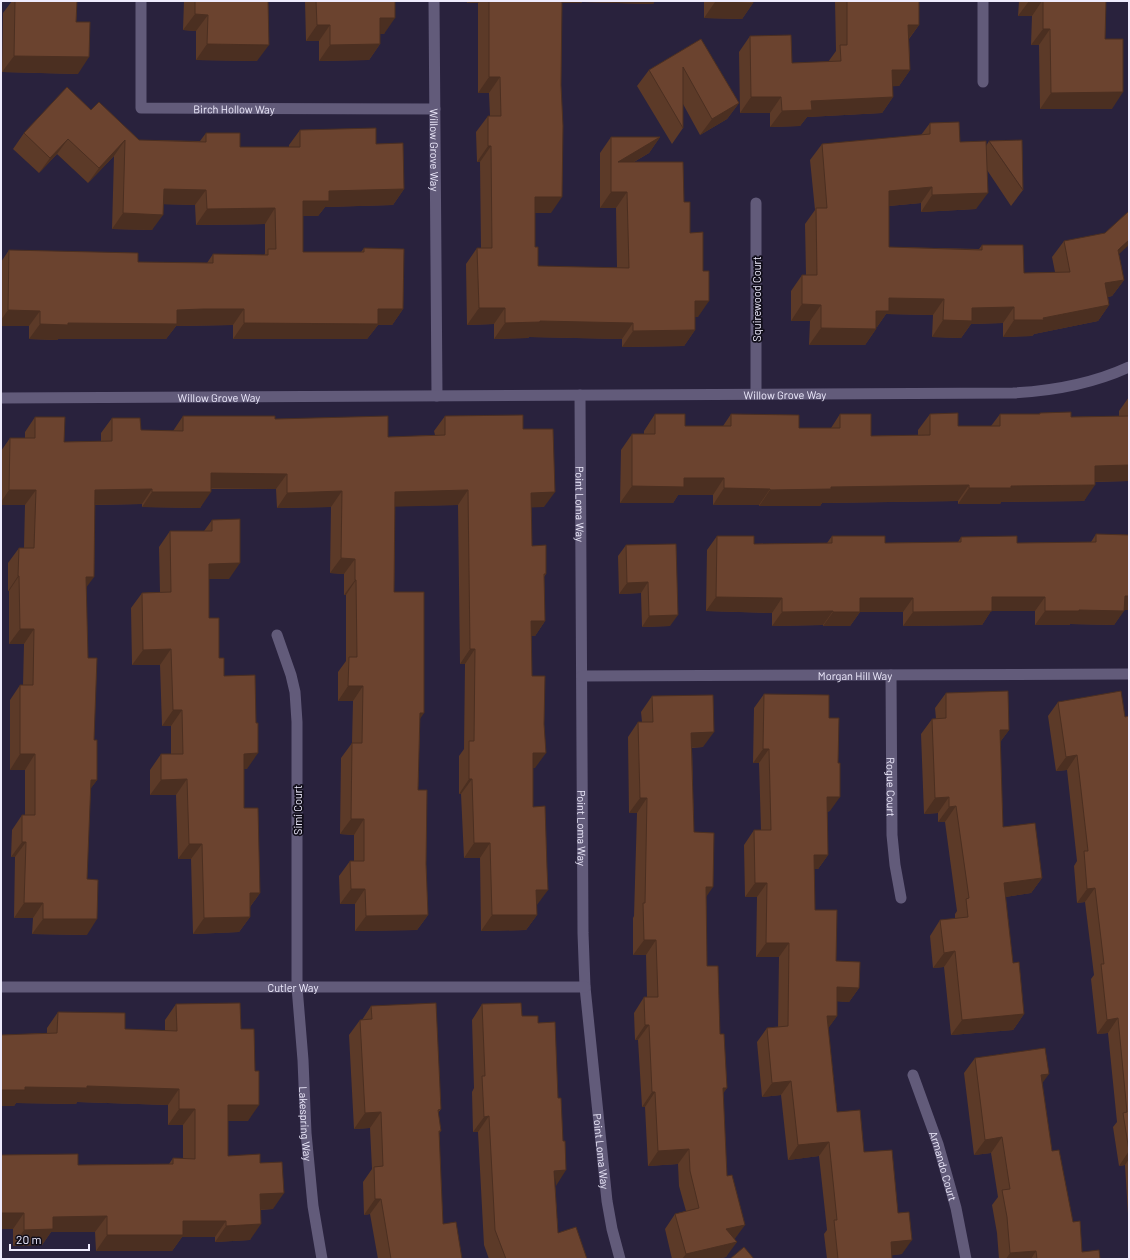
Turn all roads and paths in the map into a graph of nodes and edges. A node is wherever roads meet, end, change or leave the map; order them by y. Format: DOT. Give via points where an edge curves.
graph roads {
  1 [pos="141,1"];
  2 [pos="434,1"];
  3 [pos="983,1"];
  4 [pos="983,82"];
  5 [pos="434,109"];
  6 [pos="756,203"];
  7 [pos="1129,367"];
  8 [pos="756,394"];
  9 [pos="580,395"];
  10 [pos="437,396"];
  11 [pos="1,398"];
  12 [pos="277,635"];
  13 [pos="1129,674"];
  14 [pos="891,675"];
  15 [pos="582,676"];
  16 [pos="901,898"];
  17 [pos="1,987"];
  18 [pos="297,987"];
  19 [pos="585,987"];
  20 [pos="913,1075"];
  21 [pos="322,1259"];
  22 [pos="620,1259"];
  23 [pos="966,1259"];
  1 -- 5 [label="street, Birch Hollow Way" via="141,108"];
  2 -- 5 [label="street, Willow Grove Way"];
  3 -- 4 [label="street"];
  5 -- 10 [label="street, Willow Grove Way"];
  6 -- 8 [label="street, Squirewood Court"];
  7 -- 8 [label="street, Willow Grove Way" via="1100,379 1042,391"];
  8 -- 9 [label="street, Willow Grove Way"];
  9 -- 10 [label="street, Willow Grove Way"];
  9 -- 15 [label="street, Point Loma Way"];
  10 -- 11 [label="street, Willow Grove Way"];
  12 -- 18 [label="street, Simi Court" via="291,675 297,722"];
  13 -- 14 [label="street, Morgan Hill Way"];
  14 -- 15 [label="street, Morgan Hill Way"];
  14 -- 16 [label="street, Rogue Court" via="892,836"];
  15 -- 19 [label="street, Point Loma Way"];
  17 -- 18 [label="street, Cutler Way"];
  18 -- 19 [label="street, Cutler Way"];
  18 -- 21 [label="street, Lakespring Way" via="306,1133 313,1206"];
  19 -- 22 [label="street, Point Loma Way" via="607,1201"];
  20 -- 23 [label="street, Armando Court" via="938,1144 956,1208"];
}
